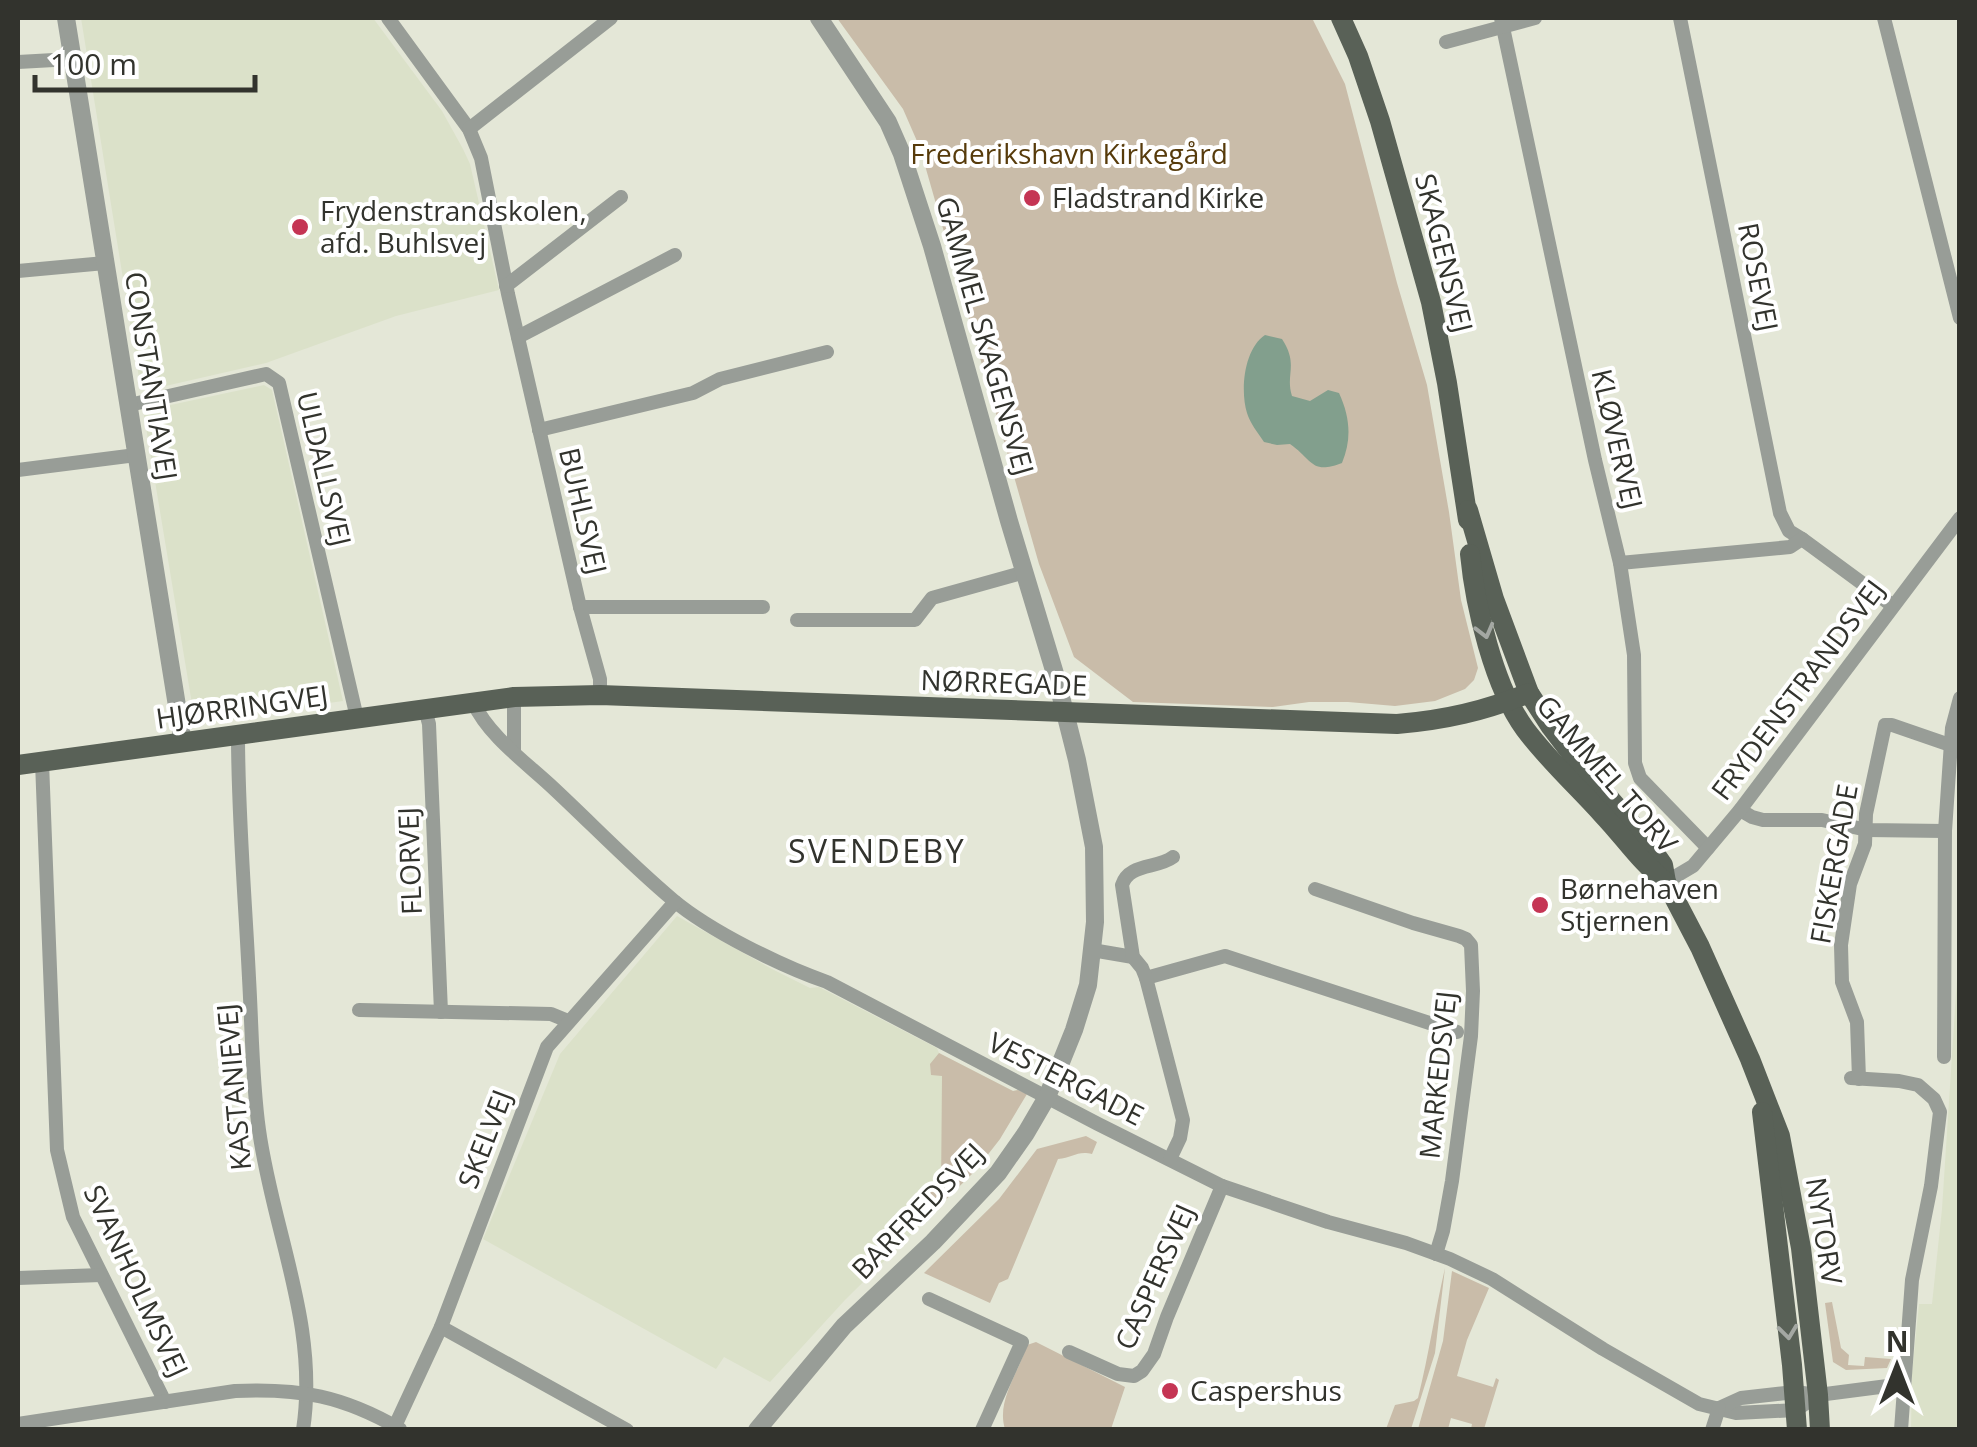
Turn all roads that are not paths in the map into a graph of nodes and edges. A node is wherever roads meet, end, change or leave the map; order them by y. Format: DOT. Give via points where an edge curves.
graph roads {
  1 [pos="66,18"];
  2 [pos="388,18"];
  3 [pos="611,18"];
  4 [pos="820,18"];
  5 [pos="1341,18"];
  6 [pos="1536,18"];
  7 [pos="1680,18"];
  8 [pos="1884,18"];
  9 [pos="1502,22"];
  10 [pos="1446,42"];
  11 [pos="72,59"];
  12 [pos="18,62"];
  13 [pos="469,129"];
  14 [pos="620,197"];
  15 [pos="675,256"];
  16 [pos="105,263"];
  17 [pos="18,271"];
  18 [pos="506,286"];
  19 [pos="1960,318"];
  20 [pos="518,337"];
  21 [pos="827,352"];
  22 [pos="129,405"];
  23 [pos="539,430"];
  24 [pos="136,455"];
  25 [pos="18,470"];
  26 [pos="1468,510"];
  27 [pos="1960,518"];
  28 [pos="1802,539"];
  29 [pos="1620,563"];
  30 [pos="1025,572"];
  31 [pos="1893,606"];
  32 [pos="580,607"];
  33 [pos="763,607"];
  34 [pos="797,620"];
  35 [pos="1529,693"];
  36 [pos="600,695"];
  37 [pos="514,697"];
  38 [pos="1960,698"];
  39 [pos="1508,701"];
  40 [pos="473,702"];
  41 [pos="424,709"];
  42 [pos="1064,712"];
  43 [pos="357,718"];
  44 [pos="238,735"];
  45 [pos="182,743"];
  46 [pos="1950,745"];
  47 [pos="514,752"];
  48 [pos="42,762"];
  49 [pos="18,766"];
  50 [pos="1740,810"];
  51 [pos="1866,830"];
  52 [pos="1945,831"];
  53 [pos="1708,848"];
  54 [pos="1173,857"];
  55 [pos="1666,882"];
  56 [pos="1315,889"];
  57 [pos="675,902"];
  58 [pos="1092,950"];
  59 [pos="1134,957"];
  60 [pos="1146,978"];
  61 [pos="359,1010"];
  62 [pos="440,1012"];
  63 [pos="568,1021"];
  64 [pos="1457,1032"];
  65 [pos="1944,1057"];
  66 [pos="1048,1098"];
  67 [pos="1772,1137"];
  68 [pos="1170,1159"];
  69 [pos="1222,1186"];
  70 [pos="1436,1254"];
  71 [pos="101,1274"];
  72 [pos="18,1278"];
  73 [pos="929,1299"];
  74 [pos="442,1327"];
  75 [pos="1069,1352"];
  76 [pos="1903,1384"];
  77 [pos="306,1392"];
  78 [pos="1818,1395"];
  79 [pos="165,1402"];
  80 [pos="1719,1408"];
  81 [pos="1796,1411"];
  82 [pos="18,1424"];
  83 [pos="398,1428"];
  84 [pos="303,1430"];
  85 [pos="627,1430"];
  86 [pos="756,1430"];
  87 [pos="982,1430"];
  88 [pos="1712,1430"];
  89 [pos="1820,1430"];
  90 [pos="1901,1430"];
  1 -- 11 [label="street, CONSTANTIAVEJ"];
  2 -- 13 [label="street, BUHLSVEJ"];
  3 -- 13 [label="street"];
  4 -- 30 [label="street, GAMMEL SKAGENSVEJ" via="902,154"];
  5 -- 26 [label="main road, SKAGENSVEJ" via="1380,121 1431,302"];
  6 -- 9 [label="street"];
  7 -- 28 [label="street, ROSEVEJ" via="1780,513"];
  8 -- 19 [label="street"];
  9 -- 10 [label="street"];
  9 -- 29 [label="street, KLØVERVEJ"];
  11 -- 12 [label="street"];
  11 -- 16 [label="street, CONSTANTIAVEJ"];
  13 -- 18 [label="street, BUHLSVEJ" via="481,158"];
  14 -- 18 [label="street"];
  15 -- 20 [label="street"];
  16 -- 17 [label="street"];
  16 -- 22 [label="street, CONSTANTIAVEJ"];
  18 -- 20 [label="street, BUHLSVEJ"];
  20 -- 23 [label="street, BUHLSVEJ"];
  21 -- 23 [label="street" via="720,379 692,394"];
  22 -- 24 [label="street, CONSTANTIAVEJ"];
  22 -- 43 [label="street, ULDALLSVEJ" via="266,374 279,384"];
  23 -- 32 [label="street, BUHLSVEJ"];
  24 -- 25 [label="street"];
  24 -- 45 [label="street, CONSTANTIAVEJ"];
  26 -- 35 [label="main road, SKAGENSVEJ"];
  26 -- 39 [label="main road, SKAGENSVEJ, one-way" via="1477,602"];
  27 -- 31 [label="street, FRYDENSTRANDSVEJ"];
  28 -- 29 [label="street" via="1790,546"];
  28 -- 31 [label="street"];
  29 -- 53 [label="street, KLØVERVEJ" via="1634,654 1635,763 1640,778"];
  30 -- 34 [label="street" via="932,598 915,620"];
  30 -- 42 [label="street, GAMMEL SKAGENSVEJ"];
  31 -- 50 [label="street, FRYDENSTRANDSVEJ"];
  32 -- 33 [label="street"];
  32 -- 36 [label="street, BUHLSVEJ"];
  35 -- 39 [label="main road, NØRREGADE"];
  35 -- 55 [label="main road, GAMMEL TORV" via="1664,864"];
  36 -- 37 [label="main road, NØRREGADE"];
  36 -- 42 [label="main road, NØRREGADE"];
  37 -- 40 [label="main road, NØRREGADE"];
  37 -- 47 [label="street"];
  38 -- 46 [label="street"];
  39 -- 42 [label="main road, NØRREGADE" via="1438,721 1397,724"];
  39 -- 55 [label="main road, GAMMEL TORV" via="1554,763"];
  40 -- 41 [label="main road, HJØRRINGVEJ"];
  40 -- 47 [label="street, VESTERGADE"];
  41 -- 43 [label="main road, HJØRRINGVEJ"];
  41 -- 62 [label="street, FLORVEJ"];
  42 -- 58 [label="street, BARFREDSVEJ" via="1094,847"];
  43 -- 44 [label="main road, HJØRRINGVEJ"];
  44 -- 45 [label="main road, HJØRRINGVEJ"];
  44 -- 77 [label="street, KASTANIEVEJ" via="259,1130 296,1285"];
  45 -- 48 [label="main road, HJØRRINGVEJ"];
  46 -- 51 [label="street, FISKERGADE" via="1885,725"];
  46 -- 52 [label="street"];
  47 -- 57 [label="street, VESTERGADE"];
  48 -- 49 [label="main road, HJØRRINGVEJ"];
  48 -- 71 [label="street, SVANHOLMSVEJ" via="56,1150 73,1217"];
  50 -- 51 [label="street" via="1763,820 1822,820"];
  50 -- 53 [label="street, FRYDENSTRANDSVEJ"];
  51 -- 52 [label="street"];
  51 -- 76 [label="street, FISKERGADE" via="1841,945 1842,982 1858,1022 1855,1079 1918,1084 1940,1112 1912,1280"];
  52 -- 65 [label="street"];
  53 -- 55 [label="street, FRYDENSTRANDSVEJ"];
  54 -- 59 [label="street" via="1123,880"];
  55 -- 67 [label="main road, GAMMEL TORV" via="1750,1059"];
  56 -- 70 [label="street, MARKEDSVEJ" via="1470,945 1471,1036"];
  57 -- 63 [label="street, SKELVEJ"];
  57 -- 66 [label="street, VESTERGADE" via="730,937"];
  58 -- 59 [label="street"];
  58 -- 66 [label="street, BARFREDSVEJ" via="1088,985"];
  59 -- 60 [label="street"];
  60 -- 64 [label="street" via="1225,956"];
  60 -- 68 [label="street" via="1183,1120"];
  61 -- 62 [label="street"];
  62 -- 63 [label="street" via="552,1014"];
  63 -- 74 [label="street, SKELVEJ" via="547,1047"];
  66 -- 68 [label="street, VESTERGADE"];
  66 -- 86 [label="street, BARFREDSVEJ" via="998,1173 844,1326"];
  67 -- 78 [label="main road, NYTORV" via="1801,1248"];
  67 -- 81 [label="main road, NYTORV, one-way"];
  68 -- 69 [label="street, VESTERGADE"];
  69 -- 70 [label="street, VESTERGADE"];
  69 -- 75 [label="street, CASPERSVEJ" via="1142,1370 1118,1374"];
  70 -- 80 [label="street, VESTERGADE" via="1492,1279 1698,1404"];
  71 -- 72 [label="street"];
  71 -- 79 [label="street, SVANHOLMSVEJ"];
  73 -- 87 [label="street" via="1022,1342"];
  74 -- 83 [label="street, SKELVEJ"];
  74 -- 85 [label="street"];
  76 -- 78 [label="street"];
  76 -- 90 [label="street"];
  77 -- 79 [label="street" via="235,1390"];
  77 -- 83 [label="street"];
  77 -- 84 [label="street, KASTANIEVEJ"];
  78 -- 81 [label="street"];
  78 -- 89 [label="main road, NYTORV"];
  79 -- 82 [label="street"];
  80 -- 81 [label="street" via="1741,1398"];
  80 -- 88 [label="street"];
}
